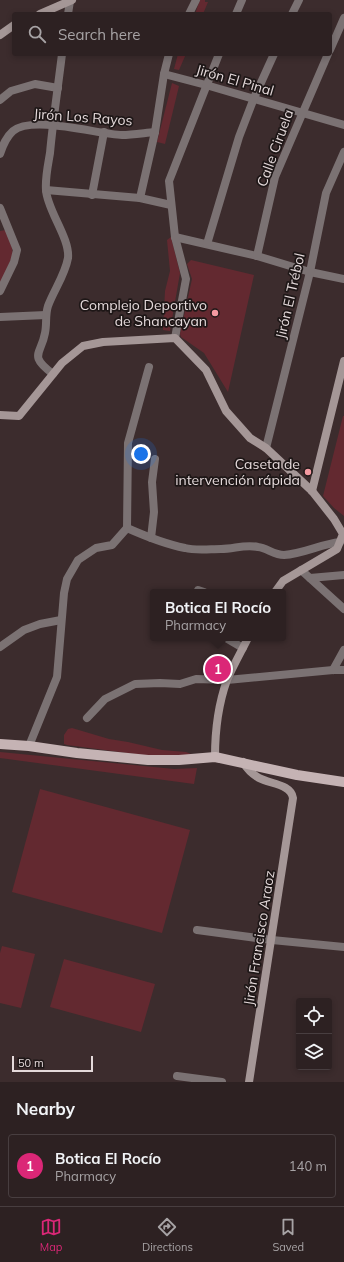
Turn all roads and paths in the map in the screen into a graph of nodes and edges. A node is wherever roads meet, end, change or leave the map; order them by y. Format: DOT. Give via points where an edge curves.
graph roads {
  1 [pos="196,0"];
  2 [pos="242,0"];
  3 [pos="299,0"];
  4 [pos="71,1"];
  5 [pos="45,12"];
  6 [pos="68,12"];
  7 [pos="190,12"];
  8 [pos="237,12"];
  9 [pos="293,12"];
  10 [pos="344,18"];
  11 [pos="12,26"];
  12 [pos="0,35"];
  13 [pos="332,45"];
  14 [pos="62,56"];
  15 [pos="168,56"];
  16 [pos="218,56"];
  17 [pos="273,56"];
  18 [pos="327,56"];
  19 [pos="164,74"];
  20 [pos="206,84"];
  21 [pos="58,88"];
  22 [pos="254,98"];
  23 [pos="0,100"];
  24 [pos="302,112"];
  25 [pos="52,125"];
  26 [pos="344,125"];
  27 [pos="104,132"];
  28 [pos="155,132"];
  29 [pos="344,152"];
  30 [pos="0,154"];
  31 [pos="46,190"];
  32 [pos="92,195"];
  33 [pos="140,198"];
  34 [pos="171,205"];
  35 [pos="0,208"];
  36 [pos="4,227"];
  37 [pos="175,237"];
  38 [pos="207,244"];
  39 [pos="257,256"];
  40 [pos="310,272"];
  41 [pos="344,278"];
  42 [pos="0,291"];
  43 [pos="46,315"];
  44 [pos="0,317"];
  45 [pos="175,338"];
  46 [pos="344,361"];
  47 [pos="149,367"];
  48 [pos="53,374"];
  49 [pos="0,415"];
  50 [pos="266,448"];
  51 [pos="155,458"];
  52 [pos="312,491"];
  53 [pos="127,528"];
  54 [pos="151,538"];
  55 [pos="341,540"];
  56 [pos="301,570"];
  57 [pos="344,575"];
  58 [pos="310,578"];
  59 [pos="276,589"];
  60 [pos="344,609"];
  61 [pos="61,620"];
  62 [pos="231,641"];
  63 [pos="246,641"];
  64 [pos="0,647"];
  65 [pos="243,648"];
  66 [pos="344,650"];
  67 [pos="333,670"];
  68 [pos="344,670"];
  69 [pos="227,680"];
  70 [pos="87,718"];
  71 [pos="0,744"];
  72 [pos="29,746"];
  73 [pos="215,757"];
  74 [pos="243,762"];
  75 [pos="344,775"];
  76 [pos="328,779"];
  77 [pos="344,782"];
  78 [pos="197,930"];
  79 [pos="272,940"];
  80 [pos="344,947"];
  81 [pos="177,1076"];
  82 [pos="222,1082"];
  83 [pos="249,1082"];
  1 -- 7 [label="street"];
  2 -- 8 [label="street"];
  3 -- 9 [label="street"];
  4 -- 5 [label="main road"];
  4 -- 6 [label="street"];
  10 -- 13 [label="street"];
  11 -- 12 [label="main road"];
  14 -- 21 [label="street"];
  15 -- 19 [label="street"];
  16 -- 20 [label="street"];
  17 -- 22 [label="street"];
  18 -- 24 [label="street, Calle Ciruela"];
  19 -- 20 [label="street, Jirón El Pinal"];
  19 -- 28 [label="street"];
  20 -- 22 [label="street, Jirón El Pinal"];
  20 -- 34 [label="street" via="169,181"];
  21 -- 23 [label="street" via="36,84 11,91"];
  21 -- 25 [label="street"];
  22 -- 24 [label="street, Jirón El Pinal"];
  22 -- 38 [label="street" via="239,137"];
  24 -- 26 [label="street, Jirón El Pinal"];
  24 -- 39 [label="street, Calle Ciruela" via="275,177"];
  25 -- 27 [label="street, Jirón Los Rayos"];
  25 -- 30 [label="street, Jirón Los Rayos" via="28,125 14,130 4,141"];
  25 -- 31 [label="street"];
  27 -- 28 [label="street, Jirón Los Rayos" via="122,135"];
  27 -- 32 [label="street"];
  28 -- 33 [label="street"];
  29 -- 40 [label="street, Jirón El Trébol" via="326,193"];
  31 -- 32 [label="street"];
  31 -- 43 [label="street" via="66,244 68,257"];
  32 -- 33 [label="street"];
  33 -- 34 [label="street"];
  34 -- 37 [label="street"];
  35 -- 36 [label="street"];
  36 -- 42 [label="street" via="17,250"];
  37 -- 38 [label="street"];
  37 -- 45 [label="street" via="186,279"];
  38 -- 39 [label="street"];
  39 -- 40 [label="street"];
  40 -- 41 [label="street"];
  40 -- 50 [label="street, Jirón El Trébol"];
  43 -- 44 [label="street"];
  43 -- 48 [label="street" via="46,333 38,358"];
  45 -- 48 [label="main road" via="104,342 83,346"];
  45 -- 50 [label="main road" via="206,370 226,411 250,438"];
  46 -- 52 [label="main road"];
  47 -- 53 [label="street" via="128,443"];
  48 -- 49 [label="main road" via="19,416"];
  50 -- 52 [label="main road"];
  51 -- 54 [label="street"];
  52 -- 55 [label="main road" via="334,519"];
  53 -- 54 [label="street"];
  53 -- 61 [label="street" via="112,545 96,548 78,560 67,578"];
  54 -- 55 [label="street" via="185,548 230,549 259,546 282,555 301,553"];
  55 -- 56 [label="main road"];
  56 -- 58 [label="street"];
  56 -- 59 [label="main road" via="283,581"];
  57 -- 58 [label="street"];
  58 -- 60 [label="street"];
  61 -- 64 [label="street" via="24,630"];
  61 -- 72 [label="street" via="57,677"];
  62 -- 65 [label="street"];
  63 -- 65 [label="main road"];
  65 -- 69 [label="main road"];
  66 -- 67 [label="street"];
  67 -- 68 [label="street"];
  67 -- 69 [label="street"];
  69 -- 70 [label="street" via="196,679 180,684 135,684 106,699"];
  69 -- 73 [label="main road" via="220,702"];
  71 -- 72 [label="main road"];
  72 -- 73 [label="main road" via="148,760"];
  73 -- 74 [label="main road"];
  74 -- 76 [label="main road" via="302,776"];
  74 -- 79 [label="main road, Jirón Francisco Araoz" via="259,778 287,788 293,798"];
  75 -- 76 [label="main road"];
  76 -- 77 [label="main road"];
  78 -- 79 [label="street"];
  79 -- 80 [label="street"];
  79 -- 83 [label="main road, Jirón Francisco Araoz"];
  81 -- 82 [label="street"];
}
